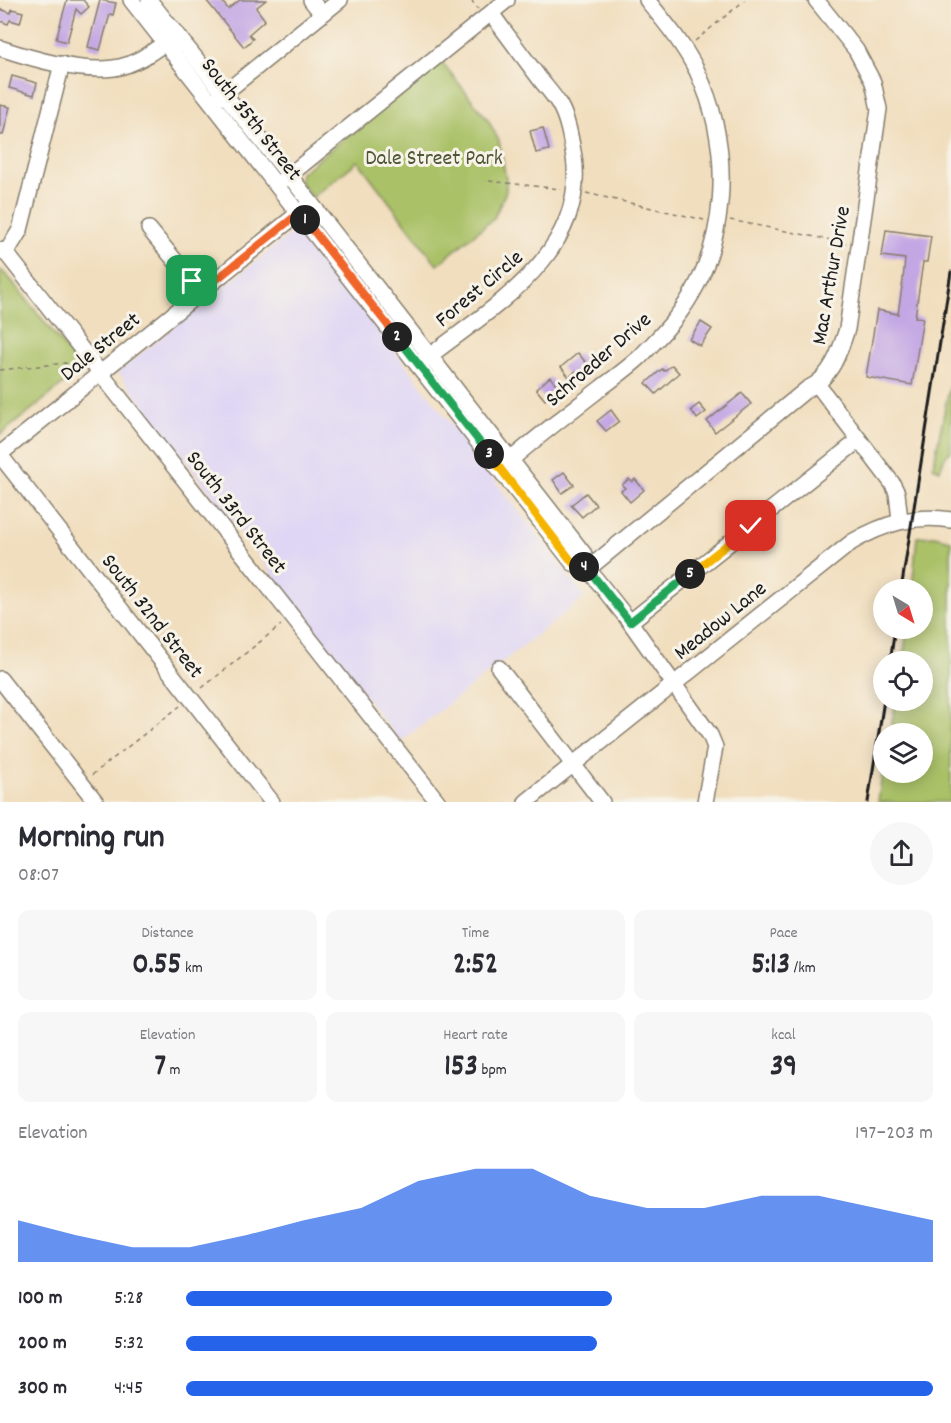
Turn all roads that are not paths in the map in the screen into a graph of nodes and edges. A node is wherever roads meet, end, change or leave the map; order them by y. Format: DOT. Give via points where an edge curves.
graph roads {
  1 [pos="131,0"];
  2 [pos="149,0"];
  3 [pos="311,0"];
  4 [pos="340,0"];
  5 [pos="507,0"];
  6 [pos="647,0"];
  7 [pos="816,0"];
  8 [pos="484,11"];
  9 [pos="322,14"];
  10 [pos="171,39"];
  11 [pos="0,48"];
  12 [pos="62,64"];
  13 [pos="218,98"];
  14 [pos="283,180"];
  15 [pos="305,208"];
  16 [pos="149,229"];
  17 [pos="3,251"];
  18 [pos="201,292"];
  19 [pos="424,361"];
  20 [pos="102,373"];
  21 [pos="817,384"];
  22 [pos="859,440"];
  23 [pos="0,455"];
  24 [pos="505,464"];
  25 [pos="951,517"];
  26 [pos="900,520"];
  27 [pos="588,569"];
  28 [pos="630,622"];
  29 [pos="499,668"];
  30 [pos="0,679"];
  31 [pos="674,684"];
  32 [pos="574,764"];
  33 [pos="96,802"];
  34 [pos="272,802"];
  35 [pos="438,802"];
  36 [pos="526,802"];
  37 [pos="602,802"];
  38 [pos="705,802"];
  1 -- 10 [label="street, South 35th Street"];
  2 -- 10 [label="street, South 35th Street"];
  3 -- 9 [label="street"];
  4 -- 9 [label="street"];
  5 -- 8 [label="street"];
  6 -- 24 [label="street, Schroeder Drive" via="696,69 718,133 722,183 708,259 674,320 638,358"];
  7 -- 21 [label="street, Mac Arthur Drive" via="855,50 873,82 879,109 847,329 838,357"];
  8 -- 14 [label="street"];
  8 -- 19 [label="street, Forest Circle" via="560,106 571,138 575,168 572,206 558,241 538,268"];
  9 -- 13 [label="street"];
  10 -- 12 [label="street" via="143,58 116,68"];
  10 -- 13 [label="street, South 35th Street"];
  11 -- 12 [label="street"];
  12 -- 17 [label="street" via="20,230"];
  13 -- 14 [label="street, South 35th Street"];
  14 -- 15 [label="street, South 35th Street"];
  15 -- 18 [label="street, Dale Street"];
  15 -- 19 [label="street, South 35th Street"];
  16 -- 18 [label="street"];
  17 -- 20 [label="street, South 33rd Street"];
  18 -- 20 [label="street, Dale Street"];
  19 -- 24 [label="street, South 35th Street"];
  20 -- 23 [label="street, Dale Street"];
  20 -- 35 [label="street, South 33rd Street"];
  21 -- 22 [label="street"];
  21 -- 27 [label="street, Mac Arthur Drive" via="807,388"];
  22 -- 26 [label="street" via="897,493"];
  22 -- 28 [label="street"];
  23 -- 34 [label="street, South 32nd Street"];
  24 -- 27 [label="street, South 35th Street" via="573,563"];
  25 -- 26 [label="street, Meadow Lane"];
  26 -- 31 [label="street, Meadow Lane" via="852,542"];
  27 -- 28 [label="street, South 35th Street"];
  28 -- 31 [label="street, South 35th Street"];
  29 -- 32 [label="street"];
  30 -- 33 [label="street"];
  31 -- 32 [label="street, Meadow Lane"];
  31 -- 38 [label="street, South 35th Street" via="715,747"];
  32 -- 36 [label="street, Meadow Lane"];
  32 -- 37 [label="street"];
}
